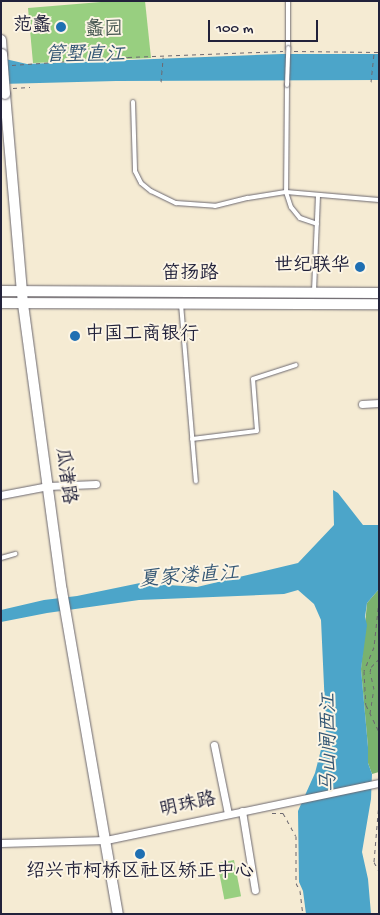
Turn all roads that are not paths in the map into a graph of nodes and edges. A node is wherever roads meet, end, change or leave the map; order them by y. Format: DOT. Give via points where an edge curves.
graph roads {
  1 [pos="288,1"];
  2 [pos="1,40"];
  3 [pos="133,102"];
  4 [pos="286,192"];
  5 [pos="318,196"];
  6 [pos="379,200"];
  7 [pos="317,224"];
  8 [pos="1,292"];
  9 [pos="22,292"];
  10 [pos="314,292"];
  11 [pos="379,293"];
  12 [pos="1,304"];
  13 [pos="23,304"];
  14 [pos="181,304"];
  15 [pos="379,304"];
  16 [pos="296,365"];
  17 [pos="379,403"];
  18 [pos="362,404"];
  19 [pos="192,439"];
  20 [pos="196,481"];
  21 [pos="96,484"];
  22 [pos="48,486"];
  23 [pos="1,495"];
  24 [pos="15,554"];
  25 [pos="1,558"];
  26 [pos="214,745"];
  27 [pos="379,783"];
  28 [pos="242,811"];
  29 [pos="228,814"];
  30 [pos="106,840"];
  31 [pos="1,842"];
  32 [pos="255,890"];
  33 [pos="118,914"];
  1 -- 4 [label="lane, bridge"];
  2 -- 9 [label="street, 瓜渚路, bridge" via="8,91"];
  3 -- 4 [label="lane" via="135,171 141,183 151,191 176,203 215,206"];
  4 -- 5 [label="lane"];
  4 -- 7 [label="lane" via="291,208 300,218"];
  5 -- 6 [label="lane"];
  5 -- 7 [label="lane"];
  7 -- 10 [label="lane"];
  8 -- 9 [label="street, 笛扬路"];
  9 -- 10 [label="street, 笛扬路"];
  9 -- 13 [label="street, 瓜渚路"];
  10 -- 11 [label="street, 笛扬路"];
  12 -- 13 [label="street, 笛扬路"];
  13 -- 14 [label="street, 笛扬路"];
  13 -- 22 [label="street, 瓜渚路"];
  14 -- 15 [label="street, 笛扬路"];
  14 -- 19 [label="lane"];
  16 -- 19 [label="lane" via="253,379 257,431"];
  17 -- 18 [label="street"];
  19 -- 20 [label="lane"];
  21 -- 22 [label="street"];
  22 -- 23 [label="street"];
  22 -- 30 [label="street, 瓜渚路" via="62,591"];
  24 -- 25 [label="lane"];
  26 -- 29 [label="street"];
  27 -- 28 [label="street, 明珠路"];
  28 -- 29 [label="street, 明珠路"];
  28 -- 32 [label="street"];
  29 -- 30 [label="street, 明珠路"];
  30 -- 31 [label="street, 明珠路"];
  30 -- 33 [label="street, 瓜渚路"];
}
